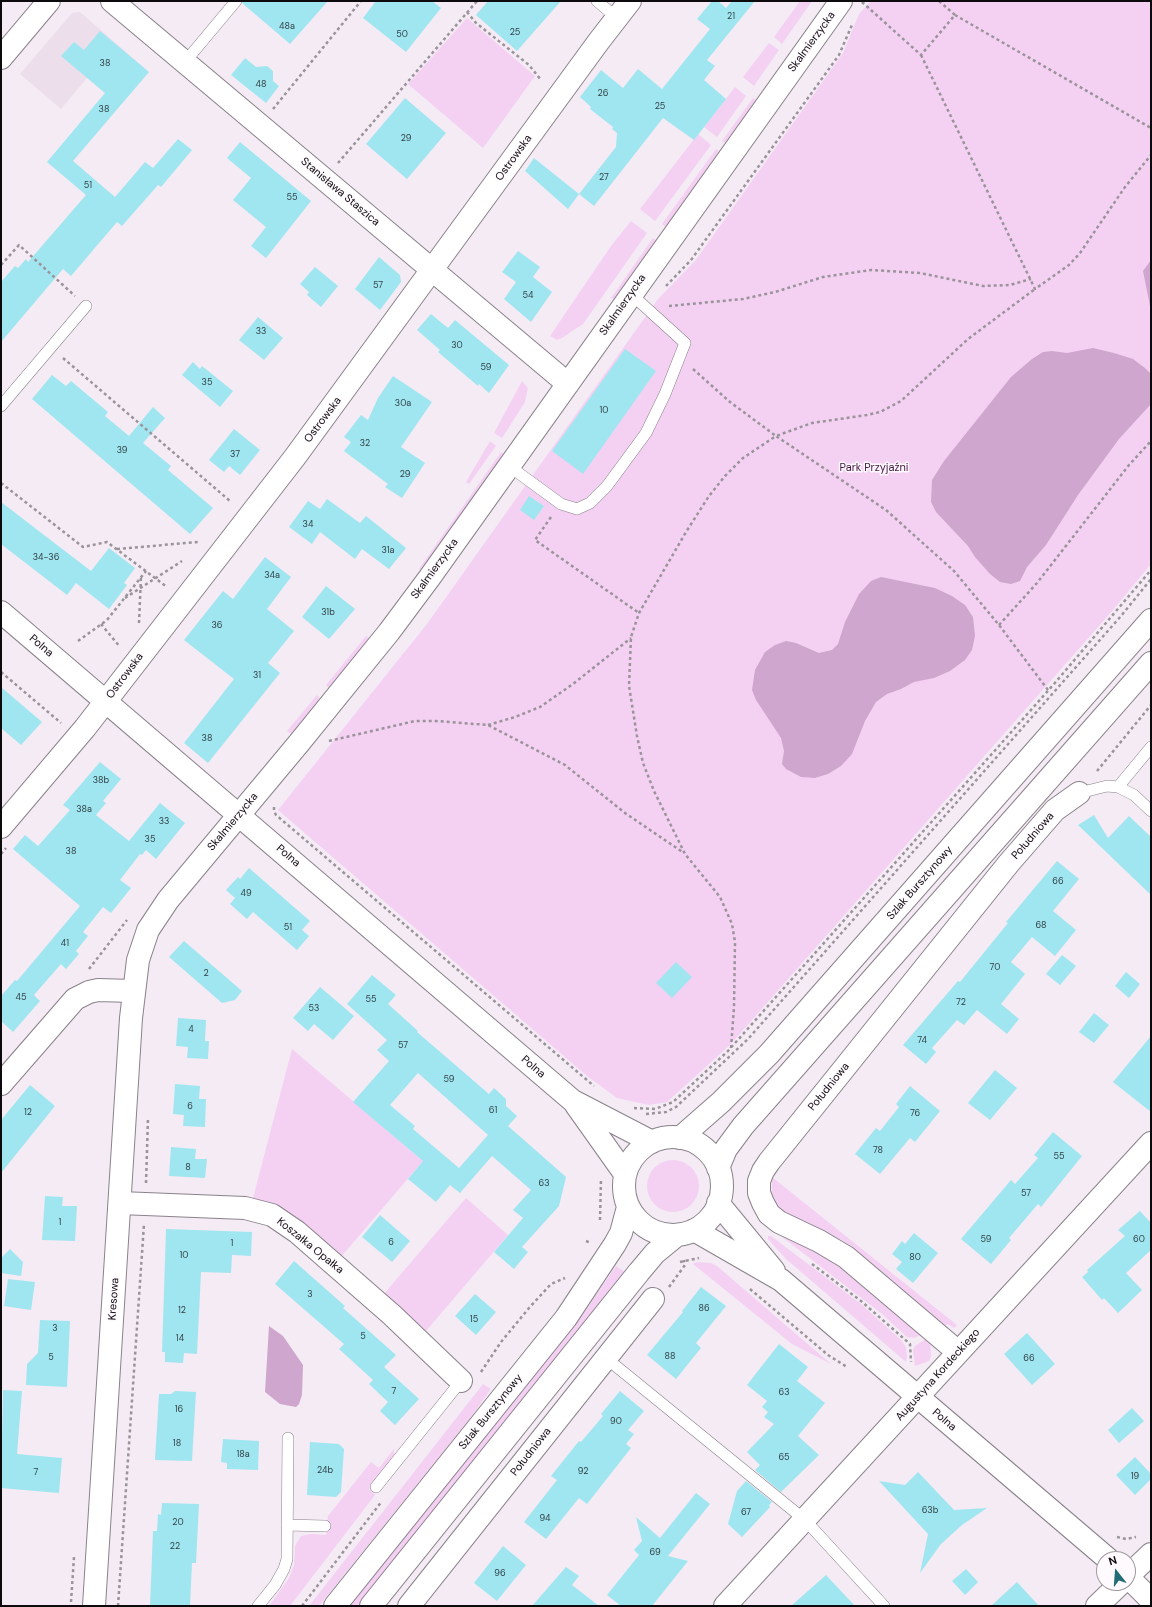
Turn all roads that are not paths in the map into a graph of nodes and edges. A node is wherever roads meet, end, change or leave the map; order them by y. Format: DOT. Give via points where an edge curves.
graph roads {
  1 [pos="48,1"];
  2 [pos="112,1"];
  3 [pos="236,1"];
  4 [pos="597,1"];
  5 [pos="630,1"];
  6 [pos="850,5"];
  7 [pos="617,18"];
  8 [pos="1,58"];
  9 [pos="185,62"];
  10 [pos="432,270"];
  11 [pos="639,300"];
  12 [pos="86,306"];
  13 [pos="568,384"];
  14 [pos="1,406"];
  15 [pos="509,466"];
  16 [pos="1,612"];
  17 [pos="1151,620"];
  18 [pos="1151,663"];
  19 [pos="106,702"];
  20 [pos="1151,746"];
  21 [pos="1118,787"];
  22 [pos="1079,793"];
  23 [pos="1151,811"];
  24 [pos="240,815"];
  25 [pos="1,828"];
  26 [pos="133,991"];
  27 [pos="1,1084"];
  28 [pos="573,1101"];
  29 [pos="680,1138"];
  30 [pos="652,1142"];
  31 [pos="1151,1143"];
  32 [pos="718,1168"];
  33 [pos="625,1174"];
  34 [pos="120,1203"];
  35 [pos="718,1203"];
  36 [pos="628,1207"];
  37 [pos="686,1232"];
  38 [pos="781,1280"];
  39 [pos="653,1299"];
  40 [pos="958,1352"];
  41 [pos="606,1358"];
  42 [pos="461,1381"];
  43 [pos="911,1391"];
  44 [pos="288,1438"];
  45 [pos="376,1487"];
  46 [pos="805,1520"];
  47 [pos="287,1526"];
  48 [pos="325,1526"];
  49 [pos="1099,1551"];
  50 [pos="1151,1554"];
  51 [pos="1136,1569"];
  52 [pos="1136,1585"];
  53 [pos="1113,1591"];
  54 [pos="1151,1600"];
  55 [pos="94,1606"];
  56 [pos="258,1606"];
  57 [pos="335,1606"];
  58 [pos="371,1606"];
  59 [pos="409,1606"];
  60 [pos="725,1606"];
  61 [pos="884,1606"];
  62 [pos="1097,1606"];
  1 -- 8 [label="street"];
  2 -- 9 [label="street, Stanisława Staszica"];
  3 -- 9 [label="lane"];
  4 -- 7 [label="lane"];
  5 -- 7 [label="street, Ostrowska"];
  6 -- 11 [label="street, Skalmierzycka"];
  7 -- 10 [label="street, Ostrowska"];
  9 -- 10 [label="street, Stanisława Staszica"];
  10 -- 13 [label="street, Stanisława Staszica"];
  10 -- 19 [label="street, Ostrowska" via="295,457"];
  11 -- 13 [label="street, Skalmierzycka"];
  11 -- 15 [label="lane" via="685,343 646,433 607,486 590,503 577,509 561,504"];
  12 -- 14 [label="lane"];
  13 -- 15 [label="street, Skalmierzycka"];
  15 -- 24 [label="street, Skalmierzycka" via="389,632"];
  16 -- 19 [label="street, Polna"];
  17 -- 29 [label="street, Szlak Bursztynowy" via="769,1054"];
  18 -- 32 [label="street" via="743,1126 726,1149"];
  19 -- 24 [label="street, Polna"];
  19 -- 25 [label="street, Ostrowska"];
  20 -- 21 [label="lane"];
  21 -- 22 [label="lane" via="1106,786"];
  21 -- 23 [label="lane" via="1134,795"];
  22 -- 40 [label="street, Południowa" via="1055,810 1009,863 769,1162 759,1181 759,1193 763,1203 779,1222 846,1257"];
  24 -- 26 [label="street, Skalmierzycka" via="156,915 141,945"];
  24 -- 28 [label="street, Polna"];
  26 -- 27 [label="street" via="98,990 75,999"];
  26 -- 34 [label="street, Kresowa"];
  28 -- 30 [label="street, Polna"];
  28 -- 33 [label="street, Polna"];
  29 -- 30 [label="street" via="664,1138"];
  29 -- 32 [label="street" via="703,1148"];
  30 -- 33 [label="street" via="639,1151"];
  31 -- 40 [label="street, Augustyna Kordeckiego"];
  32 -- 35 [label="street" via="721,1186"];
  33 -- 36 [label="street"];
  34 -- 42 [label="street, Koszałka Opałka" via="245,1208 272,1215 285,1222 392,1315"];
  34 -- 55 [label="street, Kresowa"];
  35 -- 37 [label="street" via="713,1214 704,1223"];
  35 -- 38 [label="street, Polna"];
  36 -- 37 [label="street" via="636,1219 648,1229 662,1234"];
  36 -- 57 [label="street, Szlak Bursztynowy" via="615,1244 566,1318"];
  37 -- 38 [label="street, Polna"];
  37 -- 58 [label="street" via="655,1253"];
  38 -- 43 [label="street, Polna"];
  39 -- 41 [label="street, Południowa"];
  40 -- 43 [label="street, Augustyna Kordeckiego"];
  41 -- 46 [label="lane"];
  41 -- 59 [label="street, Południowa"];
  42 -- 45 [label="lane"];
  43 -- 46 [label="street, Augustyna Kordeckiego"];
  43 -- 49 [label="street, Polna"];
  44 -- 47 [label="lane"];
  46 -- 60 [label="street, Augustyna Kordeckiego"];
  46 -- 61 [label="lane"];
  47 -- 48 [label="lane"];
  47 -- 56 [label="lane" via="287,1559 284,1569"];
  50 -- 51 [label="street"];
  52 -- 54 [label="street"];
  53 -- 62 [label="street"];
}
